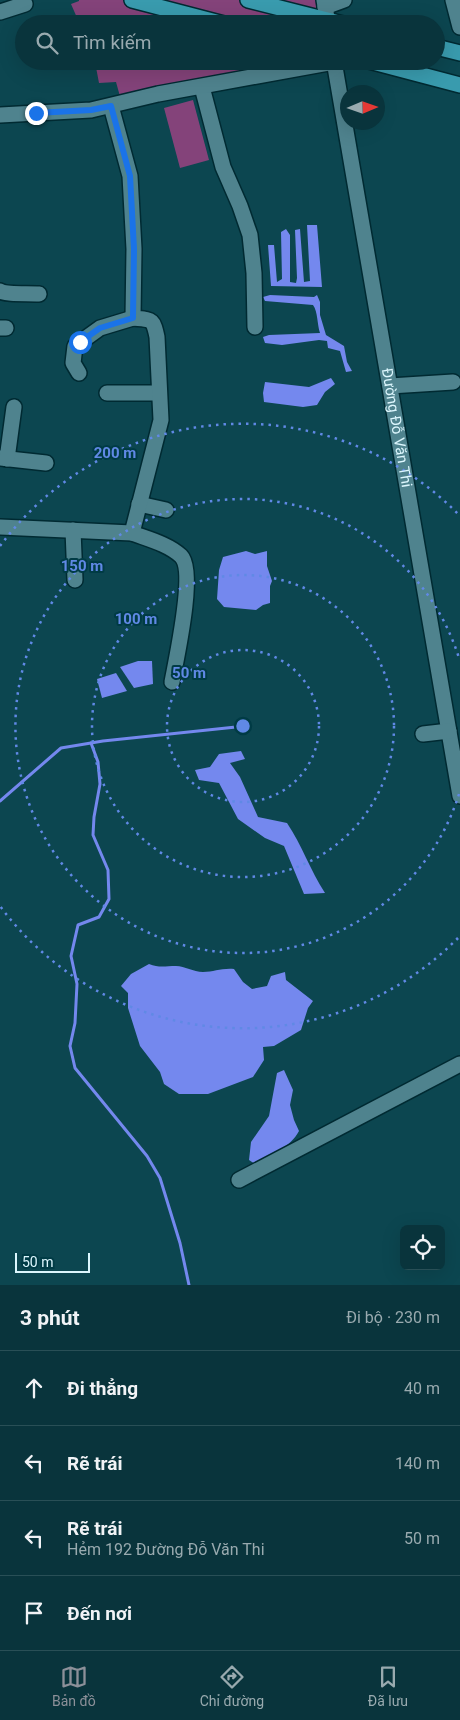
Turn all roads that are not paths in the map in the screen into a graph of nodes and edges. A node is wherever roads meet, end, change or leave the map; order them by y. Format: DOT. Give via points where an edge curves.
graph roads {
  1 [pos="132,0"];
  2 [pos="248,0"];
  3 [pos="344,0"];
  4 [pos="453,0"];
  5 [pos="25,4"];
  6 [pos="0,12"];
  7 [pos="326,12"];
  8 [pos="190,15"];
  9 [pos="460,27"];
  10 [pos="445,49"];
  11 [pos="460,53"];
  12 [pos="292,70"];
  13 [pos="335,70"];
  14 [pos="403,70"];
  15 [pos="460,85"];
  16 [pos="202,87"];
  17 [pos="111,106"];
  18 [pos="0,115"];
  19 [pos="0,292"];
  20 [pos="39,294"];
  21 [pos="133,318"];
  22 [pos="256,327"];
  23 [pos="79,373"];
  24 [pos="453,382"];
  25 [pos="390,386"];
  26 [pos="159,393"];
  27 [pos="107,394"];
  28 [pos="14,407"];
  29 [pos="4,458"];
  30 [pos="46,463"];
  31 [pos="139,504"];
  32 [pos="166,510"];
  33 [pos="0,528"];
  34 [pos="73,530"];
  35 [pos="132,532"];
  36 [pos="75,580"];
  37 [pos="172,682"];
  38 [pos="449,731"];
  39 [pos="424,734"];
  40 [pos="459,787"];
  41 [pos="460,1064"];
  42 [pos="239,1180"];
  1 -- 8 [label="main road"];
  2 -- 7 [label="main road"];
  3 -- 7 [label="street"];
  4 -- 9 [label="street"];
  5 -- 6 [label="street"];
  10 -- 11 [label="main road"];
  12 -- 16 [label="street"];
  13 -- 25 [label="street, Đường Đỗ Văn Thi"];
  14 -- 15 [label="main road"];
  16 -- 17 [label="street"];
  16 -- 22 [label="street" via="223,167 250,235"];
  17 -- 18 [label="street"];
  17 -- 21 [label="street" via="130,176"];
  19 -- 20 [label="street"];
  21 -- 23 [label="street" via="100,328 75,346 72,363"];
  21 -- 26 [label="street" via="155,324"];
  24 -- 25 [label="street"];
  25 -- 38 [label="street, Đường Đỗ Văn Thi"];
  26 -- 27 [label="street"];
  26 -- 31 [label="street" via="161,420"];
  28 -- 29 [label="street"];
  29 -- 30 [label="street"];
  31 -- 32 [label="street"];
  31 -- 35 [label="street"];
  33 -- 34 [label="street"];
  34 -- 35 [label="street"];
  34 -- 36 [label="street"];
  35 -- 37 [label="street" via="182,557 186,568 187,592"];
  38 -- 39 [label="street"];
  38 -- 40 [label="street, Đường Đỗ Văn Thi"];
  41 -- 42 [label="street"];
}
